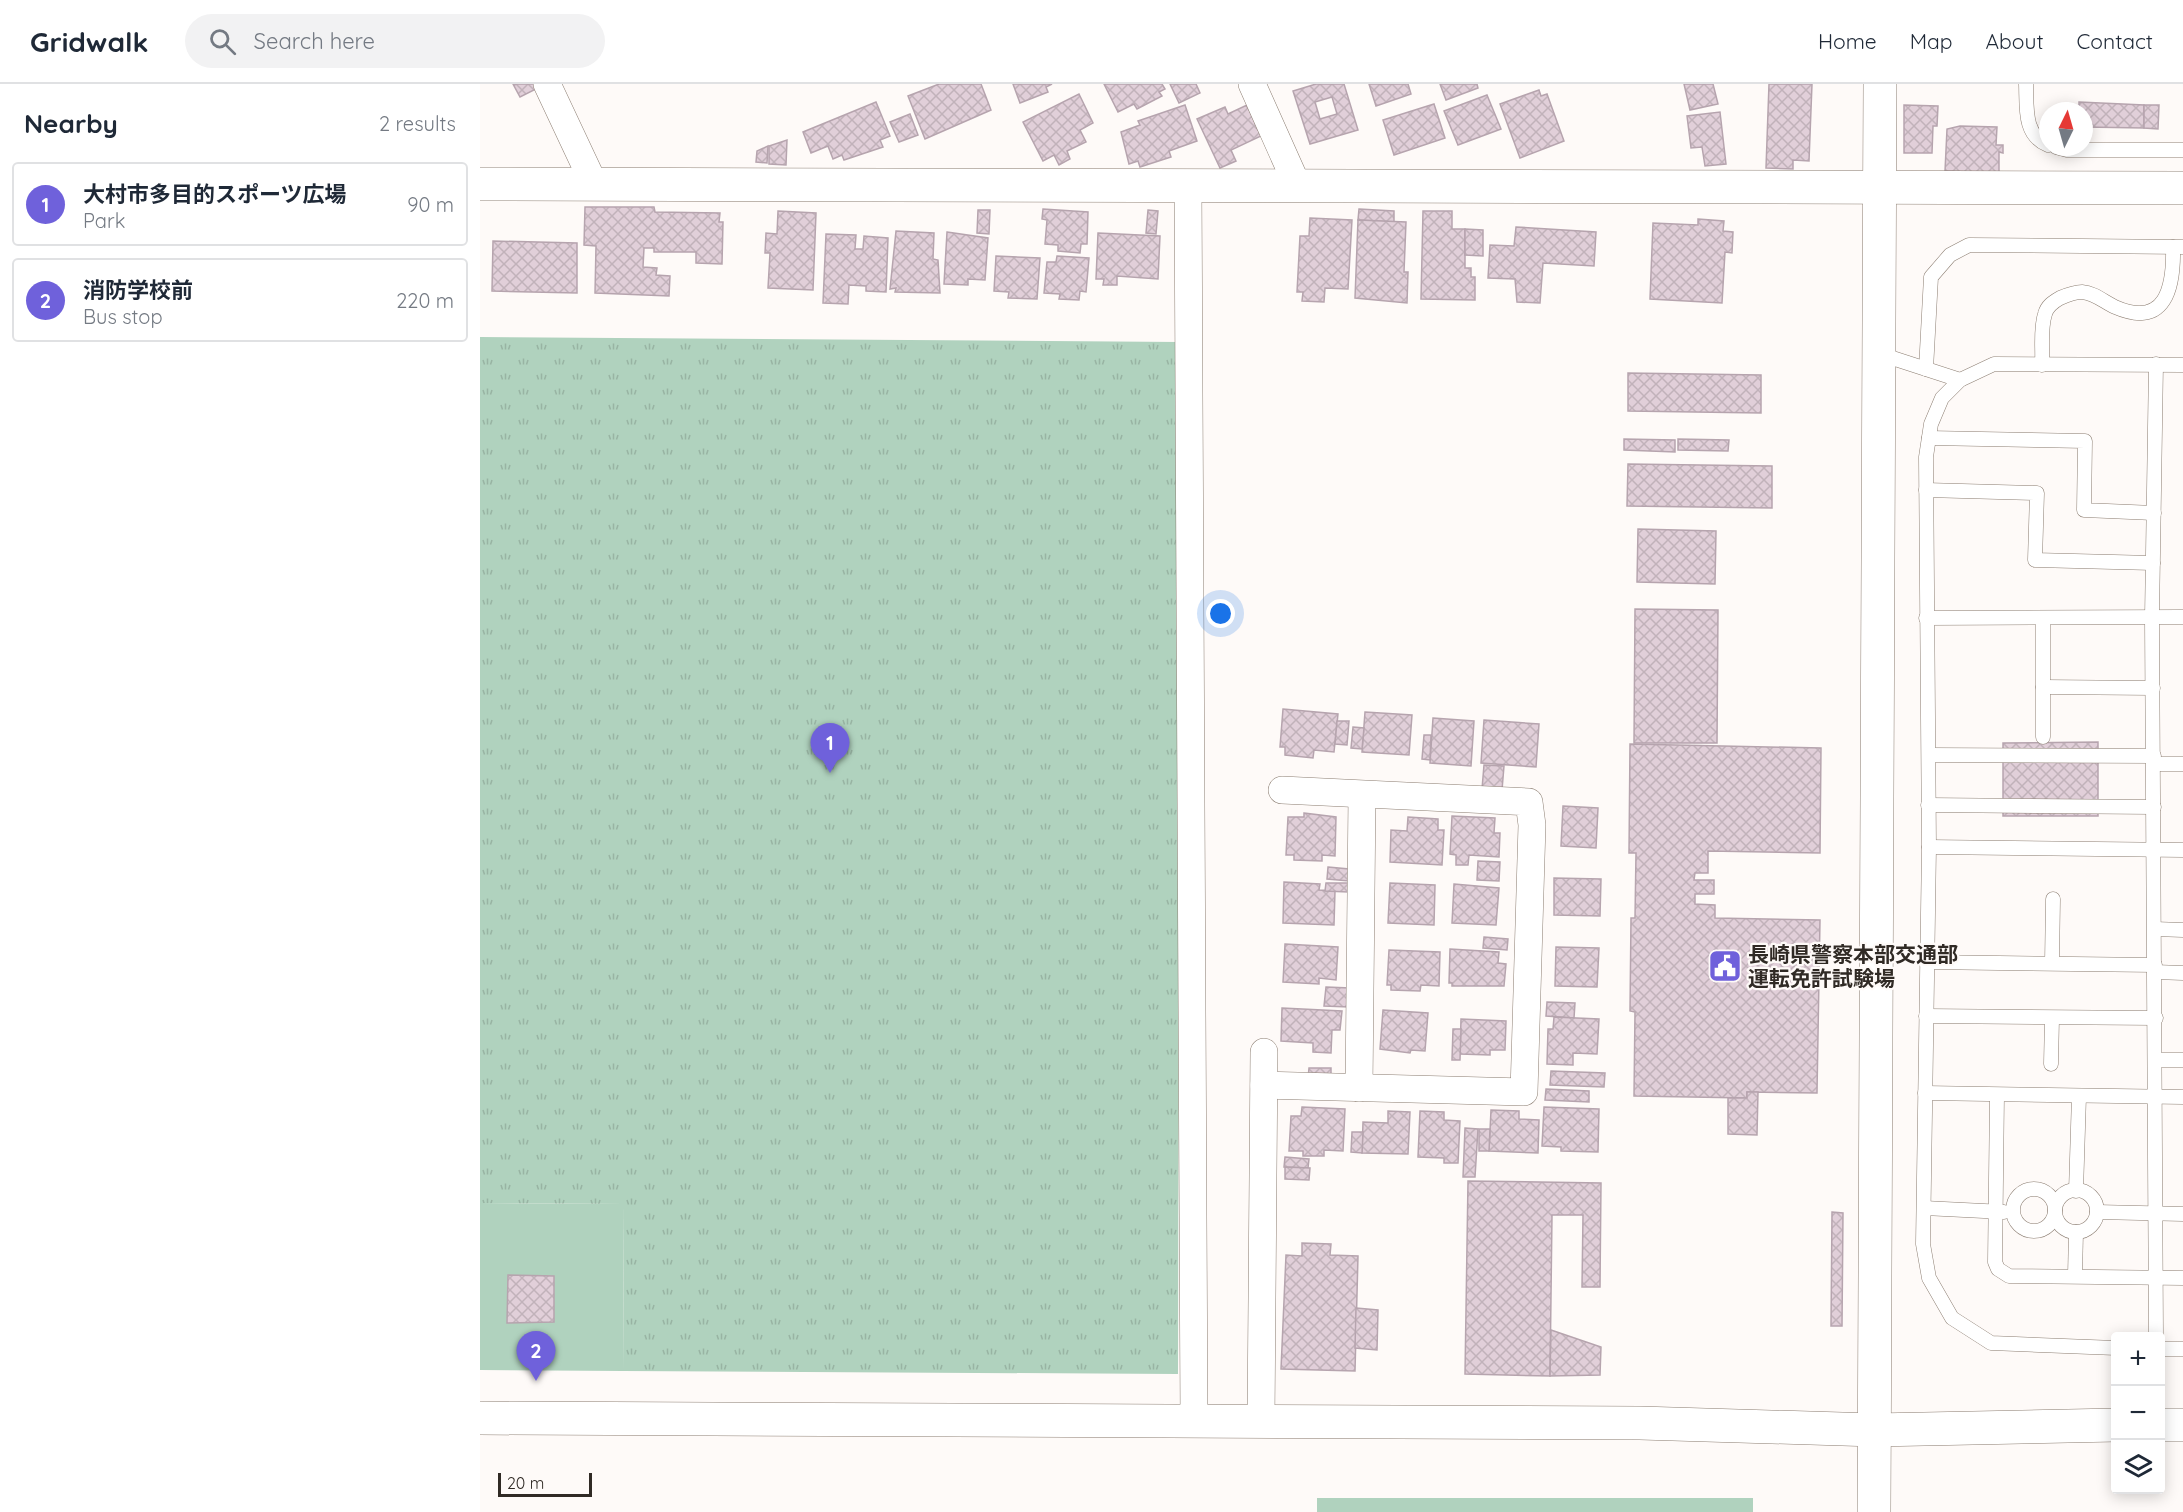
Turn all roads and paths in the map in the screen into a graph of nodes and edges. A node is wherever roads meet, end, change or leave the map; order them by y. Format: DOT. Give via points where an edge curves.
graph roads {
  1 [pos="547,84"];
  2 [pos="1252,84"];
  3 [pos="1880,84"];
  4 [pos="2026,84"];
  5 [pos="2039,140"];
  6 [pos="2093,150"];
  7 [pos="2183,150"];
  8 [pos="480,184"];
  9 [pos="594,184"];
  10 [pos="1188,185"];
  11 [pos="1881,185"];
  12 [pos="1298,187"];
  13 [pos="2183,188"];
  14 [pos="2178,247"];
  15 [pos="1878,353"];
  16 [pos="2042,364"];
  17 [pos="2156,364"];
  18 [pos="2183,365"];
  19 [pos="1926,369"];
  20 [pos="1960,380"];
  21 [pos="1929,438"];
  22 [pos="1926,490"];
  23 [pos="2154,513"];
  24 [pos="2153,563"];
  25 [pos="2152,617"];
  26 [pos="2183,617"];
  27 [pos="1926,618"];
  28 [pos="2043,618"];
  29 [pos="2043,687"];
  30 [pos="2153,688"];
  31 [pos="2043,737"];
  32 [pos="1929,755"];
  33 [pos="2154,760"];
  34 [pos="2183,764"];
  35 [pos="1282,790"];
  36 [pos="1362,796"];
  37 [pos="1928,805"];
  38 [pos="2154,807"];
  39 [pos="1929,847"];
  40 [pos="2154,850"];
  41 [pos="2183,850"];
  42 [pos="2053,899"];
  43 [pos="2155,929"];
  44 [pos="2183,930"];
  45 [pos="1926,962"];
  46 [pos="2052,963"];
  47 [pos="2155,968"];
  48 [pos="2183,972"];
  49 [pos="1926,1016"];
  50 [pos="2052,1018"];
  51 [pos="2156,1018"];
  52 [pos="1264,1052"];
  53 [pos="2156,1059"];
  54 [pos="2183,1060"];
  55 [pos="2051,1064"];
  56 [pos="1264,1085"];
  57 [pos="1359,1088"];
  58 [pos="1924,1093"];
  59 [pos="1997,1095"];
  60 [pos="2079,1096"];
  61 [pos="2156,1096"];
  62 [pos="2183,1097"];
  63 [pos="2076,1191"];
  64 [pos="1924,1208"];
  65 [pos="1996,1211"];
  66 [pos="2055,1211"];
  67 [pos="2012,1212"];
  68 [pos="2097,1212"];
  69 [pos="2157,1214"];
  70 [pos="2183,1214"];
  71 [pos="2076,1232"];
  72 [pos="2075,1276"];
  73 [pos="2158,1278"];
  74 [pos="2183,1278"];
  75 [pos="2156,1332"];
  76 [pos="2111,1348"];
  77 [pos="2165,1349"];
  78 [pos="2183,1349"];
  79 [pos="480,1418"];
  80 [pos="1194,1420"];
  81 [pos="1261,1421"];
  82 [pos="2111,1425"];
  83 [pos="2165,1425"];
  84 [pos="2183,1425"];
  85 [pos="1875,1430"];
  86 [pos="1874,1512"];
  1 -- 9 [label="street"];
  2 -- 12 [label="street"];
  3 -- 11 [label="street"];
  4 -- 5 [label="lane" via="2028,124"];
  6 -- 7 [label="lane"];
  8 -- 9 [label="street"];
  9 -- 10 [label="street"];
  10 -- 12 [label="street"];
  10 -- 80 [label="street"];
  11 -- 12 [label="street"];
  11 -- 13 [label="street"];
  11 -- 15 [label="street"];
  14 -- 16 [label="lane" via="2170,288 2154,311 2127,312 2083,292 2065,296 2049,306 2044,316"];
  14 -- 19 [label="lane" via="1969,245 1950,255 1931,277"];
  15 -- 19 [label="lane"];
  15 -- 85 [label="street"];
  16 -- 17 [label="lane"];
  16 -- 20 [label="lane" via="1994,364"];
  17 -- 18 [label="lane"];
  17 -- 23 [label="lane"];
  19 -- 20 [label="lane"];
  20 -- 21 [label="lane" via="1942,398"];
  21 -- 22 [label="lane"];
  21 -- 23 [label="lane" via="2085,441 2084,510"];
  22 -- 24 [label="lane" via="2037,493 2035,560"];
  22 -- 27 [label="lane"];
  23 -- 24 [label="lane"];
  24 -- 25 [label="lane"];
  25 -- 26 [label="lane"];
  25 -- 28 [label="lane"];
  25 -- 30 [label="lane"];
  27 -- 28 [label="lane"];
  27 -- 32 [label="lane"];
  28 -- 29 [label="lane"];
  29 -- 30 [label="lane"];
  29 -- 31 [label="lane"];
  30 -- 33 [label="lane"];
  32 -- 33 [label="lane"];
  32 -- 37 [label="lane"];
  33 -- 34 [label="lane"];
  33 -- 38 [label="lane"];
  35 -- 36 [label="street"];
  36 -- 57 [label="street"];
  36 -- 57 [label="street" via="1529,802 1533,825 1524,1092"];
  37 -- 38 [label="lane"];
  37 -- 39 [label="lane"];
  38 -- 40 [label="lane"];
  39 -- 40 [label="lane"];
  39 -- 45 [label="lane"];
  40 -- 41 [label="lane"];
  40 -- 43 [label="lane"];
  42 -- 46 [label="lane"];
  43 -- 44 [label="lane"];
  43 -- 47 [label="lane"];
  45 -- 46 [label="lane"];
  45 -- 49 [label="lane"];
  46 -- 47 [label="lane"];
  47 -- 48 [label="lane"];
  47 -- 51 [label="lane"];
  49 -- 50 [label="lane"];
  49 -- 58 [label="lane"];
  50 -- 51 [label="lane"];
  50 -- 55 [label="lane"];
  51 -- 53 [label="lane"];
  52 -- 56 [label="street"];
  53 -- 54 [label="lane"];
  53 -- 61 [label="lane"];
  56 -- 57 [label="street"];
  56 -- 81 [label="street"];
  58 -- 59 [label="lane"];
  58 -- 64 [label="lane"];
  59 -- 60 [label="lane"];
  59 -- 65 [label="lane"];
  60 -- 61 [label="lane"];
  60 -- 63 [label="lane"];
  61 -- 62 [label="lane"];
  61 -- 69 [label="lane"];
  63 -- 66 [label="lane" via="2061,1196"];
  63 -- 68 [label="lane" via="2092,1198"];
  64 -- 65 [label="lane"];
  64 -- 76 [label="lane" via="1923,1244 1929,1278 1952,1318 1991,1343"];
  65 -- 67 [label="lane"];
  65 -- 72 [label="lane" via="1998,1269 2008,1276"];
  66 -- 67 [label="lane" via="2049,1224 2037,1231 2023,1229"];
  66 -- 67 [label="lane" via="2045,1192 2031,1189 2019,1195"];
  66 -- 71 [label="lane" via="2061,1225"];
  68 -- 69 [label="lane"];
  68 -- 71 [label="lane" via="2091,1225"];
  69 -- 70 [label="lane"];
  69 -- 73 [label="lane"];
  71 -- 72 [label="lane"];
  72 -- 73 [label="lane"];
  73 -- 74 [label="lane"];
  73 -- 75 [label="lane"];
  77 -- 78 [label="lane"];
  79 -- 80 [label="street"];
  80 -- 81 [label="street"];
  81 -- 85 [label="street" via="1640,1423"];
  82 -- 85 [label="street"];
  83 -- 84 [label="street"];
  85 -- 86 [label="street"];
}
